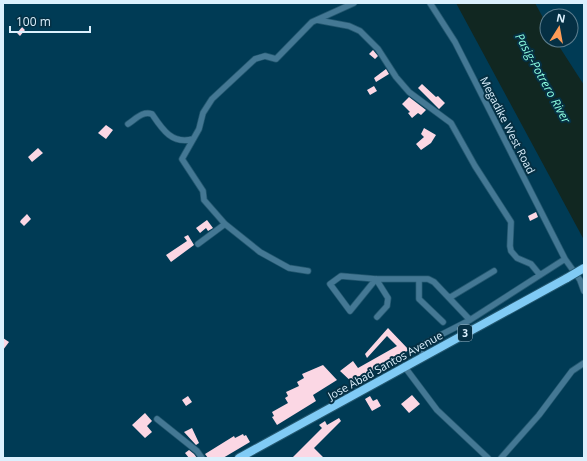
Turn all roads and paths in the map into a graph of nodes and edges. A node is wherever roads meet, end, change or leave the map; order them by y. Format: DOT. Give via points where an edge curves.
graph roads {
  1 [pos="354,3"];
  2 [pos="430,3"];
  3 [pos="316,20"];
  4 [pos="128,124"];
  5 [pos="192,139"];
  6 [pos="225,224"];
  7 [pos="198,244"];
  8 [pos="565,259"];
  9 [pos="584,268"];
  10 [pos="308,271"];
  11 [pos="494,272"];
  12 [pos="540,275"];
  13 [pos="376,279"];
  14 [pos="419,279"];
  15 [pos="584,291"];
  16 [pos="449,298"];
  17 [pos="377,317"];
  18 [pos="470,320"];
  19 [pos="443,322"];
  20 [pos="422,356"];
  21 [pos="584,363"];
  22 [pos="404,366"];
  23 [pos="157,419"];
  24 [pos="202,458"];
  25 [pos="238,458"];
  26 [pos="488,458"];
  27 [pos="501,458"];
  1 -- 3 [label="street"];
  2 -- 8 [label="street, Megadike West Road" via="455,42"];
  3 -- 5 [label="street" via="276,59 265,56 255,59 212,99"];
  3 -- 12 [label="street" via="349,26 360,31 378,49 408,92 451,123 511,222 511,251 517,258 531,264"];
  4 -- 5 [label="street" via="148,113 152,114 168,135 184,142"];
  5 -- 6 [label="street" via="182,159 203,191 204,200"];
  6 -- 7 [label="street"];
  6 -- 10 [label="street" via="260,252 289,268"];
  8 -- 12 [label="street"];
  8 -- 15 [label="street, Megadike West Road" via="580,280"];
  9 -- 20 [label="highway, Jose Abad Santos Avenue / 3, bridge"];
  11 -- 16 [label="street"];
  12 -- 18 [label="street"];
  13 -- 13 [label="street" via="350,311 330,284 341,276"];
  13 -- 14 [label="street"];
  13 -- 17 [label="street" via="388,298"];
  14 -- 16 [label="street" via="434,282"];
  14 -- 19 [label="street" via="419,299"];
  16 -- 18 [label="street"];
  18 -- 20 [label="street" via="424,343 421,348"];
  20 -- 22 [label="highway, Jose Abad Santos Avenue / 3"];
  21 -- 27 [label="street" via="572,371 539,415"];
  22 -- 25 [label="highway, Jose Abad Santos Avenue / 3"];
  22 -- 26 [label="street" via="437,410"];
  23 -- 24 [label="street"];
}
